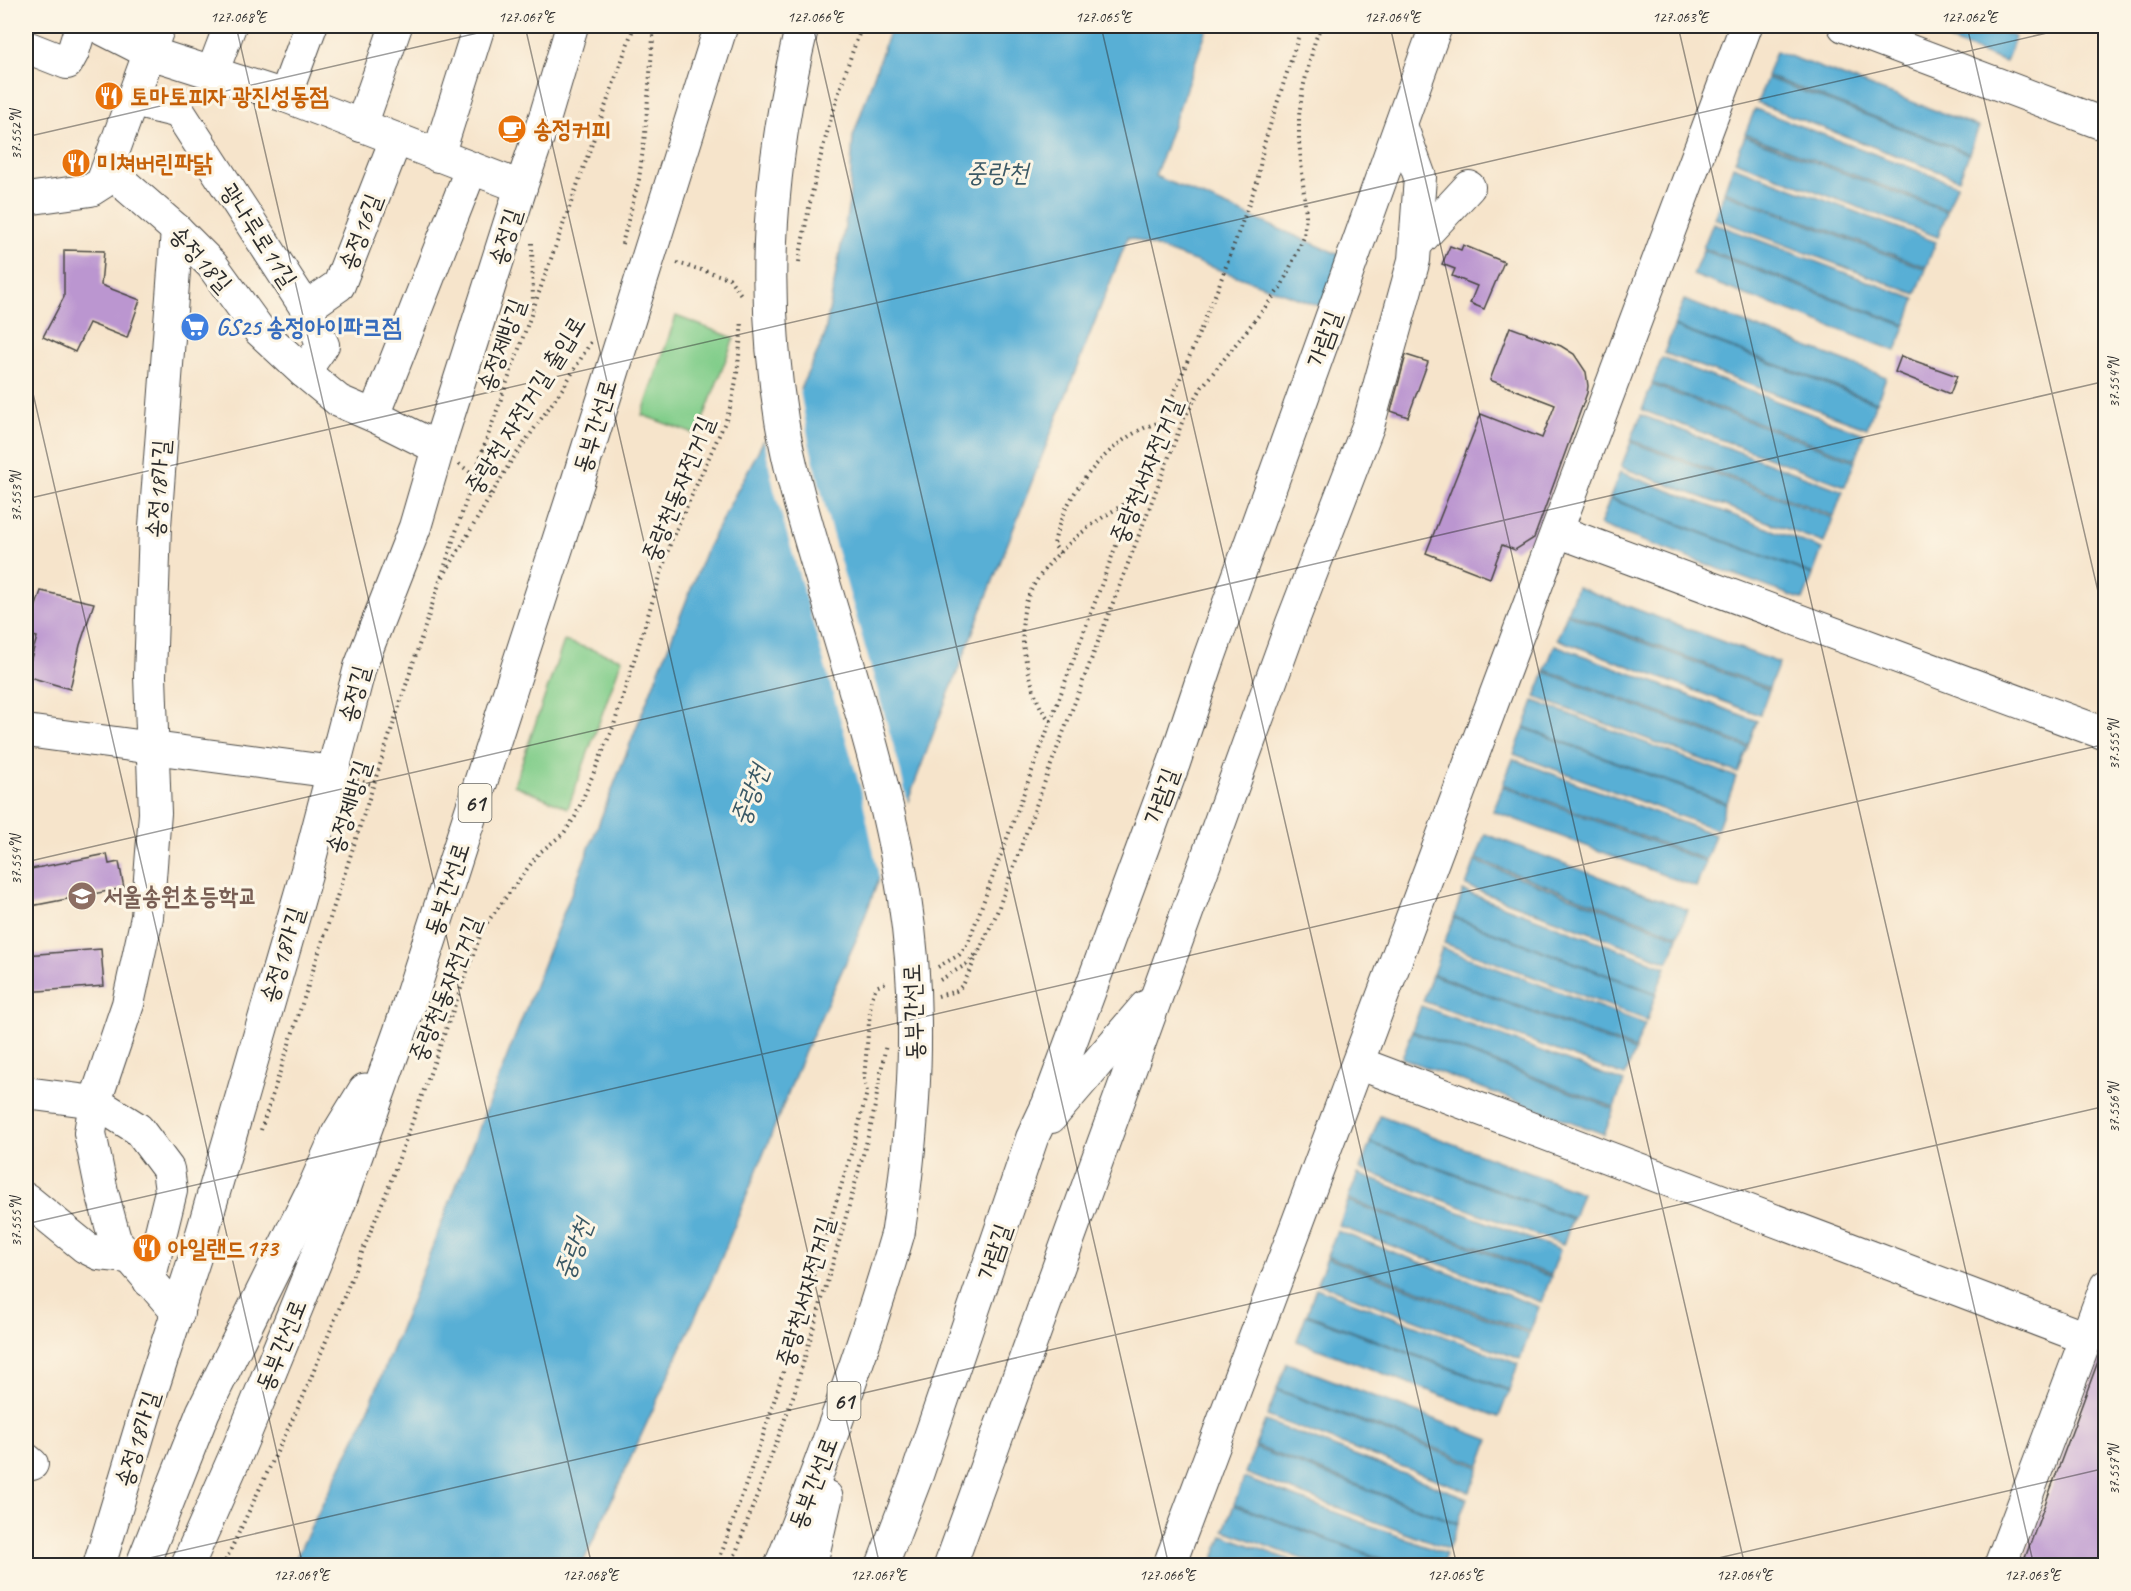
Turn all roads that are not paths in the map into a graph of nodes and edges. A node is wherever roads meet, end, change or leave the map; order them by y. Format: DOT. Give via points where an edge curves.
graph roads {
  1 [pos="81,26"];
  2 [pos="97,26"];
  3 [pos="230,26"];
  4 [pos="311,26"];
  5 [pos="396,26"];
  6 [pos="479,26"];
  7 [pos="572,26"];
  8 [pos="721,26"];
  9 [pos="802,26"];
  10 [pos="1436,26"];
  11 [pos="1746,26"];
  12 [pos="1844,26"];
  13 [pos="154,39"];
  14 [pos="27,41"];
  15 [pos="212,73"];
  16 [pos="285,96"];
  17 [pos="133,100"];
  18 [pos="1401,125"];
  19 [pos="2106,125"];
  20 [pos="361,126"];
  21 [pos="396,140"];
  22 [pos="438,156"];
  23 [pos="471,169"];
  24 [pos="108,170"];
  25 [pos="521,187"];
  26 [pos="1469,187"];
  27 [pos="26,199"];
  28 [pos="177,230"];
  29 [pos="1417,243"];
  30 [pos="306,308"];
  31 [pos="304,372"];
  32 [pos="374,416"];
  33 [pos="438,448"];
  34 [pos="1557,531"];
  35 [pos="26,731"];
  36 [pos="2106,734"];
  37 [pos="154,748"];
  38 [pos="334,772"];
  39 [pos="1158,991"];
  40 [pos="400,1032"];
  41 [pos="1358,1063"];
  42 [pos="26,1093"];
  43 [pos="95,1102"];
  44 [pos="1032,1138"];
  45 [pos="26,1199"];
  46 [pos="129,1257"];
  47 [pos="149,1281"];
  48 [pos="2106,1286"];
  49 [pos="178,1313"];
  50 [pos="2086,1338"];
  51 [pos="854,1373"];
  52 [pos="99,1566"];
  53 [pos="142,1566"];
  54 [pos="187,1566"];
  55 [pos="781,1566"];
  56 [pos="810,1566"];
  57 [pos="882,1566"];
  58 [pos="950,1566"];
  59 [pos="1169,1566"];
  60 [pos="2000,1566"];
  1 -- 14 [label="street" via="67,63"];
  2 -- 13 [label="street"];
  3 -- 15 [label="street"];
  4 -- 16 [label="street"];
  5 -- 20 [label="street"];
  6 -- 22 [label="street"];
  7 -- 25 [label="street, 송정길"];
  8 -- 40 [label="highway, 동부간선로 / 61"];
  9 -- 51 [label="highway, 동부간선로 / 61, bridge" via="785,106 770,224 771,330 782,424 795,481 889,815 904,894 915,1003 909,1159 898,1233"];
  10 -- 18 [label="street, 가람길"];
  11 -- 34 [label="street"];
  12 -- 19 [label="street"];
  13 -- 15 [label="street"];
  13 -- 17 [label="street"];
  15 -- 16 [label="street"];
  16 -- 20 [label="street"];
  17 -- 24 [label="street"];
  17 -- 30 [label="street, 광나루로11길" via="179,112"];
  18 -- 29 [label="street" via="1420,177"];
  18 -- 44 [label="street, 가람길" via="1174,763"];
  20 -- 21 [label="street"];
  21 -- 22 [label="street"];
  21 -- 30 [label="street, 송정16길" via="339,285"];
  22 -- 23 [label="street"];
  23 -- 25 [label="street"];
  23 -- 32 [label="street"];
  24 -- 27 [label="street" via="102,183 91,190"];
  24 -- 28 [label="street, 송정18길"];
  25 -- 33 [label="street, 송정길"];
  26 -- 29 [label="street"];
  28 -- 31 [label="street, 송정18길" via="212,265 259,330"];
  28 -- 37 [label="street, 송정18가길" via="156,526 150,676"];
  29 -- 39 [label="street" via="1368,426"];
  30 -- 31 [label="street" via="323,345"];
  31 -- 32 [label="street, 송정18길" via="339,401"];
  32 -- 33 [label="street, 송정18길"];
  33 -- 38 [label="street, 송정길" via="415,527 360,667"];
  34 -- 36 [label="street"];
  34 -- 41 [label="street"];
  35 -- 37 [label="street"];
  37 -- 38 [label="street"];
  37 -- 43 [label="street, 송정18가길" via="155,813 147,917 128,1004"];
  38 -- 49 [label="street, 송정18가길"];
  39 -- 44 [label="street"];
  39 -- 58 [label="street"];
  40 -- 53 [label="highway" via="338,1134 229,1357"];
  40 -- 54 [label="highway, 동부간선로 / 61" via="339,1203"];
  41 -- 50 [label="street"];
  41 -- 59 [label="street"];
  42 -- 43 [label="street"];
  43 -- 46 [label="street, 송정18가길" via="90,1133 102,1192 115,1240"];
  43 -- 47 [label="street" via="138,1129 168,1169 171,1191"];
  44 -- 57 [label="street, 가람길"];
  45 -- 46 [label="street" via="85,1247 99,1254"];
  46 -- 47 [label="street, 송정18가길"];
  47 -- 49 [label="street, 송정18가길"];
  48 -- 50 [label="street"];
  49 -- 52 [label="street, 송정18가길"];
  50 -- 60 [label="street"];
  51 -- 55 [label="highway, 동부간선로 / 61"];
  51 -- 56 [label="highway"];
}
